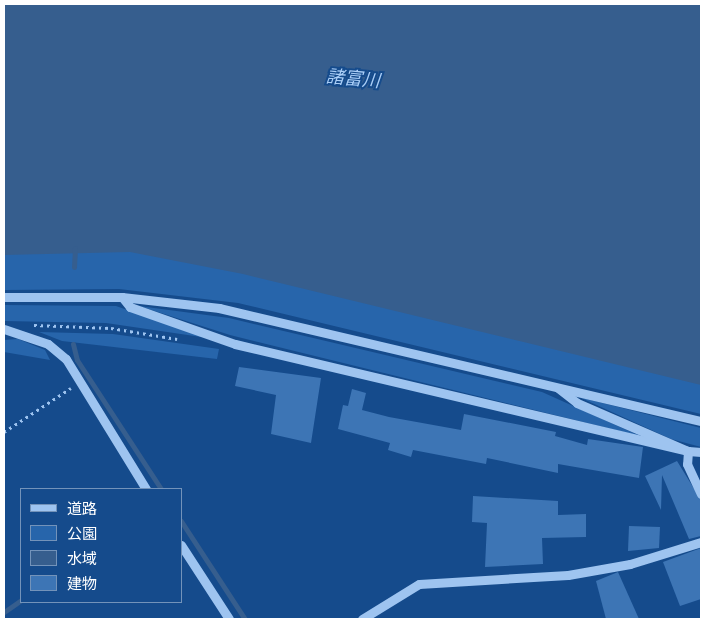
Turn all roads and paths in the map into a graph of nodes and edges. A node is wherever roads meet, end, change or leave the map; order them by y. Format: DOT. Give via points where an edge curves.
graph roads {
  1 [pos="4,297"];
  2 [pos="122,297"];
  3 [pos="31,326"];
  4 [pos="4,329"];
  5 [pos="187,340"];
  6 [pos="78,383"];
  7 [pos="554,385"];
  8 [pos="701,421"];
  9 [pos="4,432"];
  10 [pos="688,451"];
  11 [pos="701,452"];
  12 [pos="145,488"];
  13 [pos="701,494"];
  14 [pos="701,542"];
  15 [pos="182,547"];
  16 [pos="229,619"];
  17 [pos="362,619"];
  1 -- 2 [label="street"];
  2 -- 7 [label="street" via="270,318"];
  2 -- 10 [label="street" via="130,307 235,344"];
  3 -- 5 [label="path" via="111,328"];
  4 -- 6 [label="street" via="48,344 66,360"];
  6 -- 9 [label="path"];
  6 -- 12 [label="street"];
  7 -- 8 [label="street"];
  7 -- 10 [label="street" via="577,403"];
  10 -- 11 [label="street"];
  10 -- 13 [label="street" via="687,464"];
  14 -- 17 [label="street" via="630,564 568,575 418,584"];
  15 -- 16 [label="street"];
}
